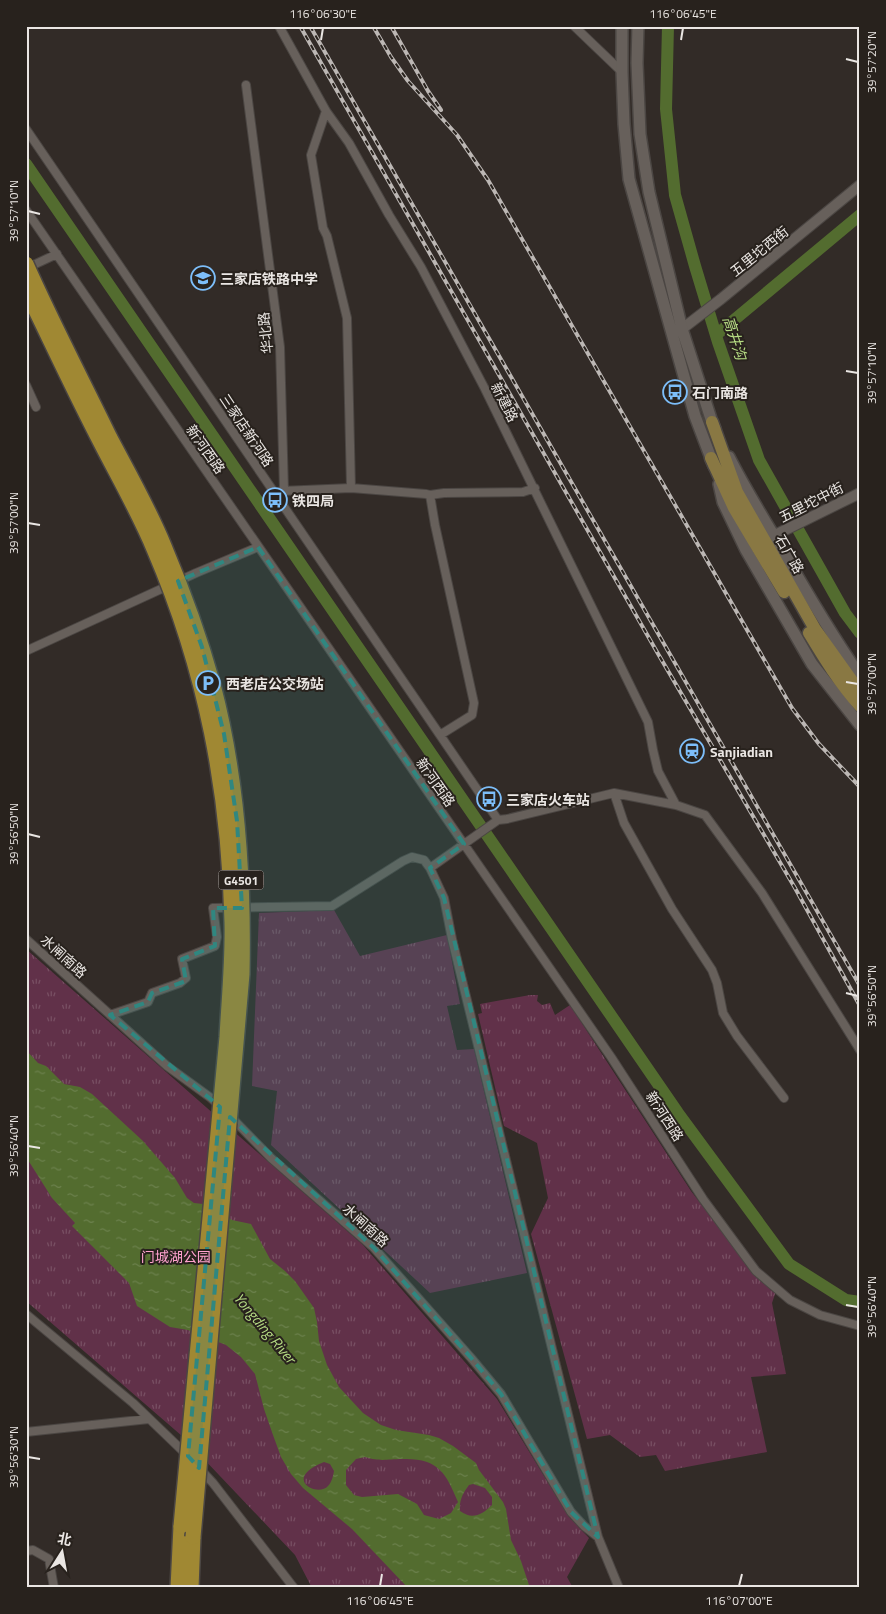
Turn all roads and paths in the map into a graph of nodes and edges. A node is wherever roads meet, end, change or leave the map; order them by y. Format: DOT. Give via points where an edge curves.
graph roads {
  1 [pos="278,26"];
  2 [pos="574,26"];
  3 [pos="622,26"];
  4 [pos="638,26"];
  5 [pos="622,72"];
  6 [pos="246,85"];
  7 [pos="326,111"];
  8 [pos="26,129"];
  9 [pos="860,185"];
  10 [pos="26,210"];
  11 [pos="57,254"];
  12 [pos="26,264"];
  13 [pos="26,269"];
  14 [pos="26,290"];
  15 [pos="677,330"];
  16 [pos="26,385"];
  17 [pos="36,407"];
  18 [pos="712,422"];
  19 [pos="712,458"];
  20 [pos="351,488"];
  21 [pos="535,488"];
  22 [pos="284,490"];
  23 [pos="274,492"];
  24 [pos="860,493"];
  25 [pos="430,495"];
  26 [pos="773,536"];
  27 [pos="258,547"];
  28 [pos="26,651"];
  29 [pos="860,676"];
  30 [pos="860,692"];
  31 [pos="860,706"];
  32 [pos="860,725"];
  33 [pos="440,736"];
  34 [pos="614,793"];
  35 [pos="676,805"];
  36 [pos="498,820"];
  37 [pos="464,844"];
  38 [pos="430,868"];
  39 [pos="26,939"];
  40 [pos="110,1015"];
  41 [pos="860,1050"];
  42 [pos="784,1098"];
  43 [pos="26,1314"];
  44 [pos="860,1326"];
  45 [pos="149,1419"];
  46 [pos="26,1432"];
  47 [pos="598,1537"];
  48 [pos="26,1551"];
  49 [pos="54,1588"];
  50 [pos="178,1588"];
  51 [pos="190,1588"];
  52 [pos="294,1588"];
  53 [pos="619,1588"];
  1 -- 7 [label="street, 新建路"];
  2 -- 5 [label="street"];
  3 -- 5 [label="main road"];
  4 -- 15 [label="main road" via="640,134"];
  5 -- 15 [label="main road" via="629,179"];
  6 -- 22 [label="street, 华北路" via="280,347"];
  7 -- 20 [label="street" via="311,155 323,228 347,318"];
  7 -- 21 [label="street, 新建路" via="349,143 421,267"];
  8 -- 23 [label="street, 三家店新河路"];
  9 -- 15 [label="street, 五里坨西街" via="698,318"];
  10 -- 11 [label="street, 新河西路"];
  11 -- 13 [label="street"];
  11 -- 27 [label="street, 新河西路"];
  12 -- 51 [label="highway, G4501, bridge" via="164,545 202,647 231,775 241,863 242,974"];
  14 -- 50 [label="highway, G4501, bridge" via="139,517 177,610 191,649 211,727 226,822 232,924 230,983"];
  15 -- 18 [label="main road"];
  15 -- 19 [label="main road" via="695,416"];
  16 -- 17 [label="street"];
  18 -- 26 [label="main road"];
  18 -- 30 [label="main road, 石广路" via="737,492 815,629"];
  19 -- 31 [label="main road, 石广路" via="734,508 823,657"];
  19 -- 32 [label="main road" via="723,502 746,550 812,664"];
  20 -- 22 [label="street"];
  20 -- 25 [label="street"];
  21 -- 25 [label="street" via="523,492"];
  21 -- 35 [label="street, 新建路" via="648,722 658,772"];
  22 -- 23 [label="street"];
  23 -- 33 [label="street, 三家店新河路"];
  24 -- 26 [label="street, 五里坨中街"];
  25 -- 33 [label="street" via="474,703 472,715"];
  26 -- 29 [label="main road"];
  27 -- 28 [label="street"];
  27 -- 37 [label="street, 新河西路"];
  33 -- 36 [label="street, 三家店新河路"];
  34 -- 35 [label="street"];
  34 -- 36 [label="street"];
  34 -- 42 [label="street" via="624,823 672,909 712,970 723,1013"];
  35 -- 41 [label="street" via="705,816 725,842 762,893"];
  36 -- 37 [label="street"];
  37 -- 38 [label="street"];
  37 -- 44 [label="street, 新河西路" via="756,1271 790,1300 820,1315"];
  38 -- 40 [label="street" via="424,860 412,857 332,906 213,908 215,946 182,959 186,978 152,993 148,1002"];
  38 -- 47 [label="street" via="444,898"];
  39 -- 40 [label="street, 水闸南路"];
  40 -- 47 [label="street, 水闸南路" via="167,1066 211,1098 271,1158 374,1248 501,1394 571,1512"];
  43 -- 45 [label="street"];
  45 -- 46 [label="street"];
  45 -- 52 [label="street" via="213,1483"];
  47 -- 53 [label="street, 水闸南路"];
  48 -- 49 [label="street" via="33,1550 49,1559"];
}
